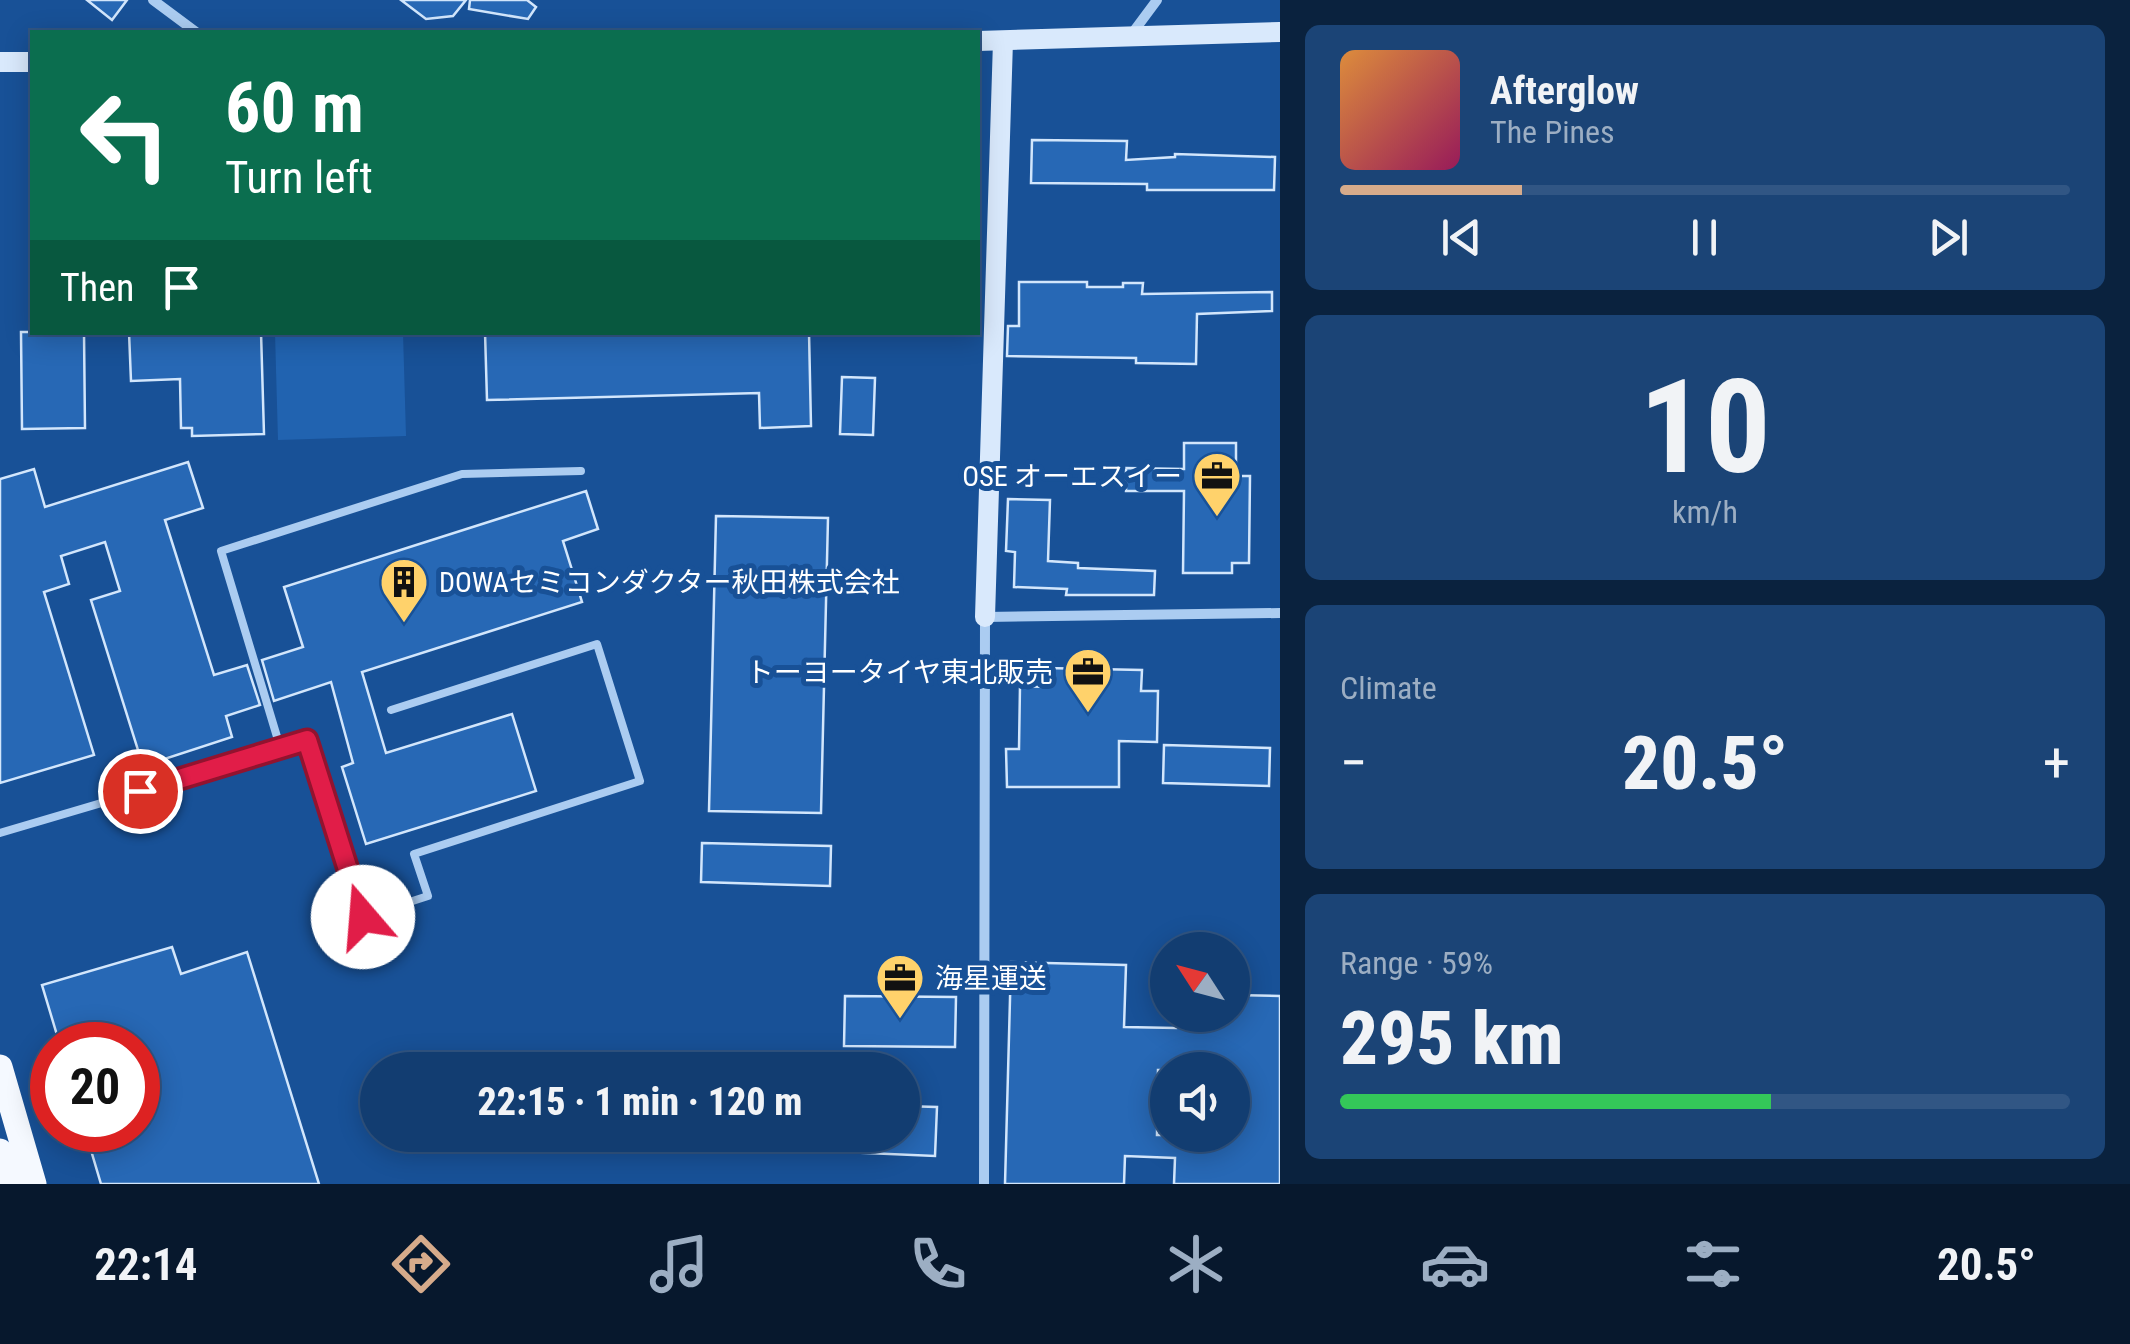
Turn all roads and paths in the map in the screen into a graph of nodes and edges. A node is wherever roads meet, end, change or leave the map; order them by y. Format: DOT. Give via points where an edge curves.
graph roads {
  1 [pos="153,0"];
  2 [pos="1157,0"];
  3 [pos="193,30"];
  4 [pos="1280,32"];
  5 [pos="1130,36"];
  6 [pos="1003,40"];
  7 [pos="980,41"];
  8 [pos="0,62"];
  9 [pos="30,62"];
  10 [pos="581,471"];
  11 [pos="1280,613"];
  12 [pos="986,616"];
  13 [pos="391,710"];
  14 [pos="281,748"];
  15 [pos="0,833"];
  16 [pos="0,1067"];
  17 [pos="0,1151"];
  18 [pos="10,1184"];
  19 [pos="34,1184"];
  20 [pos="984,1184"];
  1 -- 3 [label="street"];
  2 -- 5 [label="street"];
  4 -- 5 [label="street"];
  5 -- 6 [label="street"];
  6 -- 7 [label="street"];
  6 -- 12 [label="street"];
  8 -- 9 [label="street"];
  10 -- 14 [label="lane" via="462,474 221,551"];
  11 -- 12 [label="street"];
  12 -- 20 [label="street"];
  13 -- 14 [label="lane" via="597,644 640,781 414,854 428,896 363,917 307,740"];
  14 -- 15 [label="lane"];
  16 -- 19 [label="main road"];
  17 -- 18 [label="main road"];
}
